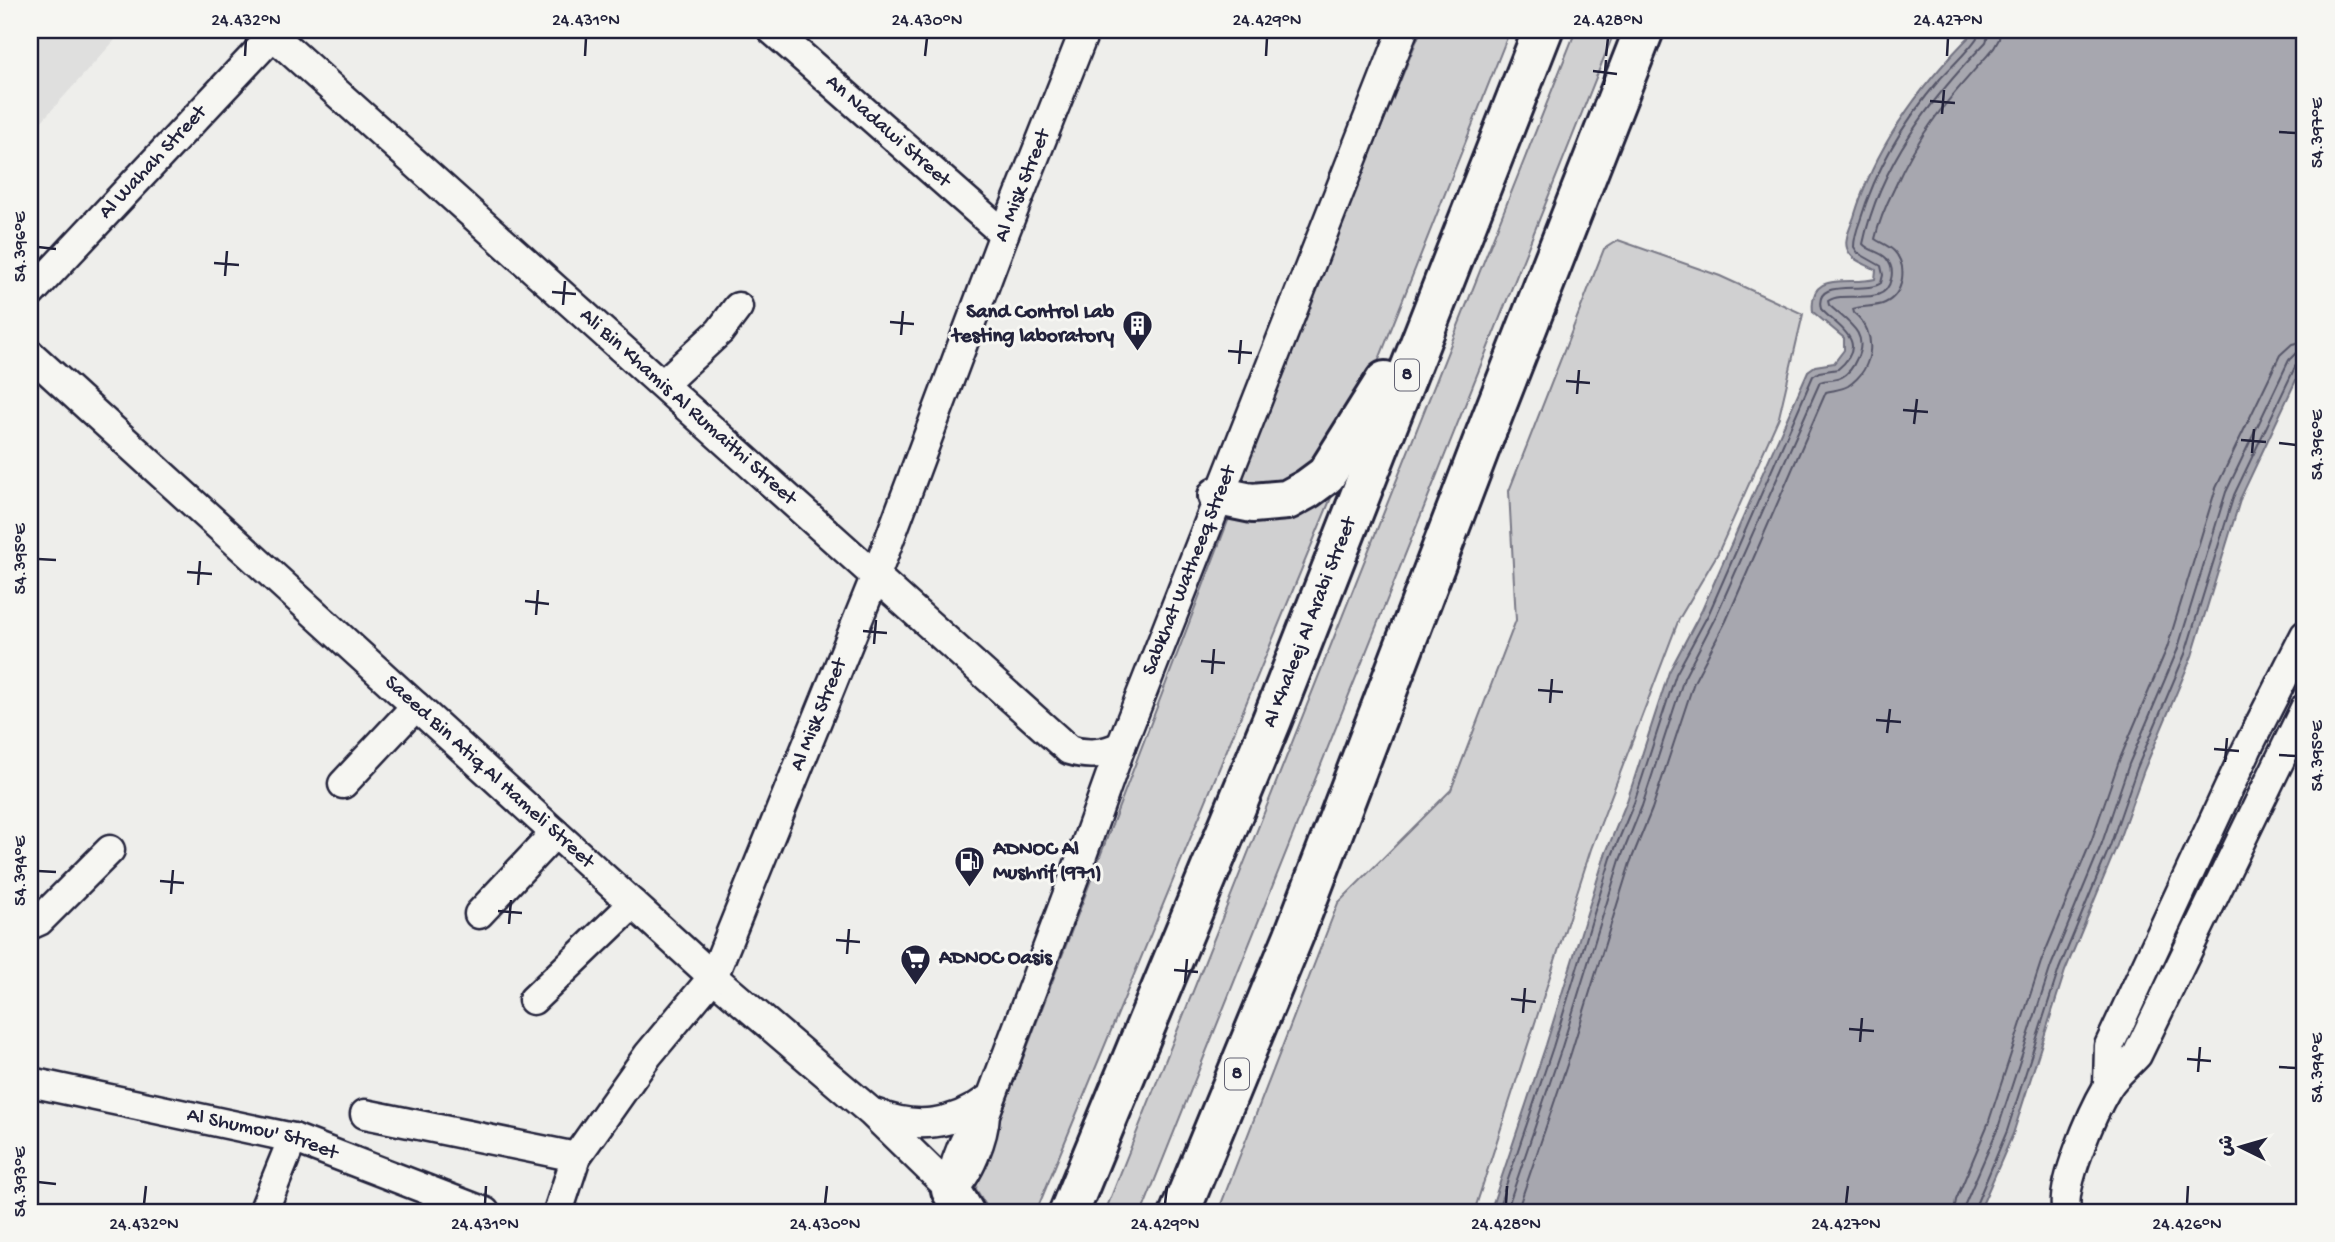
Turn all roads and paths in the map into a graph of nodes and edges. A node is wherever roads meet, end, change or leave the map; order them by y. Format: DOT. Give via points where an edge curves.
graph roads {
  1 [pos="772,30"];
  2 [pos="1085,30"];
  3 [pos="1403,30"];
  4 [pos="1543,30"];
  5 [pos="1644,30"];
  6 [pos="273,32"];
  7 [pos="1004,234"];
  8 [pos="1439,293"];
  9 [pos="30,295"];
  10 [pos="738,307"];
  11 [pos="35,370"];
  12 [pos="663,384"];
  13 [pos="1218,496"];
  14 [pos="876,575"];
  15 [pos="2305,635"];
  16 [pos="416,706"];
  17 [pos="2305,708"];
  18 [pos="1121,746"];
  19 [pos="343,784"];
  20 [pos="555,833"];
  21 [pos="110,850"];
  22 [pos="633,904"];
  23 [pos="479,914"];
  24 [pos="30,925"];
  25 [pos="713,977"];
  26 [pos="533,1000"];
  27 [pos="30,1082"];
  28 [pos="2108,1086"];
  29 [pos="989,1105"];
  30 [pos="871,1112"];
  31 [pos="365,1114"];
  32 [pos="293,1138"];
  33 [pos="576,1157"];
  34 [pos="958,1201"];
  35 [pos="263,1212"];
  36 [pos="485,1212"];
  37 [pos="558,1212"];
  38 [pos="1069,1212"];
  39 [pos="1180,1212"];
  40 [pos="2067,1212"];
  1 -- 7 [label="street, An Nadawi Street"];
  2 -- 7 [label="street, Al Misk Street"];
  3 -- 13 [label="street, Sabkhat Watheeq Street"];
  4 -- 8 [label="highway, Al Khaleej Al Arabi Street / 8"];
  5 -- 39 [label="highway, 8" via="1294,935"];
  6 -- 9 [label="street, Al Wahah Street"];
  6 -- 12 [label="street, Ali Bin Khamis Al Rumaithi Street"];
  7 -- 14 [label="street, Al Misk Street"];
  8 -- 13 [label="highway" via="1326,475 1286,500 1252,503"];
  8 -- 38 [label="highway, Al Khaleej Al Arabi Street / 8" via="1272,720"];
  10 -- 12 [label="street" via="720,331"];
  11 -- 16 [label="street, Saeed Bin Atiq Al Hameli Street"];
  12 -- 14 [label="street, Ali Bin Khamis Al Rumaithi Street"];
  13 -- 18 [label="street, Sabkhat Watheeq Street"];
  14 -- 18 [label="street, Ali Bin Khamis Al Rumaithi Street" via="1069,750 1099,754"];
  14 -- 25 [label="street, Al Misk Street"];
  15 -- 28 [label="street" via="2109,1046"];
  16 -- 19 [label="street"];
  16 -- 20 [label="street, Saeed Bin Atiq Al Hameli Street"];
  17 -- 28 [label="street" via="2137,1055"];
  18 -- 29 [label="street, Sabkhat Watheeq Street"];
  20 -- 22 [label="street, Saeed Bin Atiq Al Hameli Street"];
  20 -- 23 [label="street"];
  21 -- 24 [label="street"];
  22 -- 25 [label="street, Saeed Bin Atiq Al Hameli Street"];
  22 -- 26 [label="street"];
  25 -- 30 [label="street, Saeed Bin Atiq Al Hameli Street"];
  25 -- 33 [label="street, Al Misk Street" via="648,1055"];
  27 -- 32 [label="street, Al Shumou' Street"];
  28 -- 40 [label="street" via="2068,1182 2063,1204"];
  29 -- 30 [label="street" via="934,1124 891,1120"];
  29 -- 34 [label="street, Sabkhat Watheeq Street" via="973,1124 953,1172"];
  30 -- 34 [label="street, Saeed Bin Atiq Al Hameli Street"];
  31 -- 33 [label="street"];
  32 -- 35 [label="street"];
  32 -- 36 [label="street, Al Shumou' Street"];
  33 -- 37 [label="street, Al Misk Street"];
}
